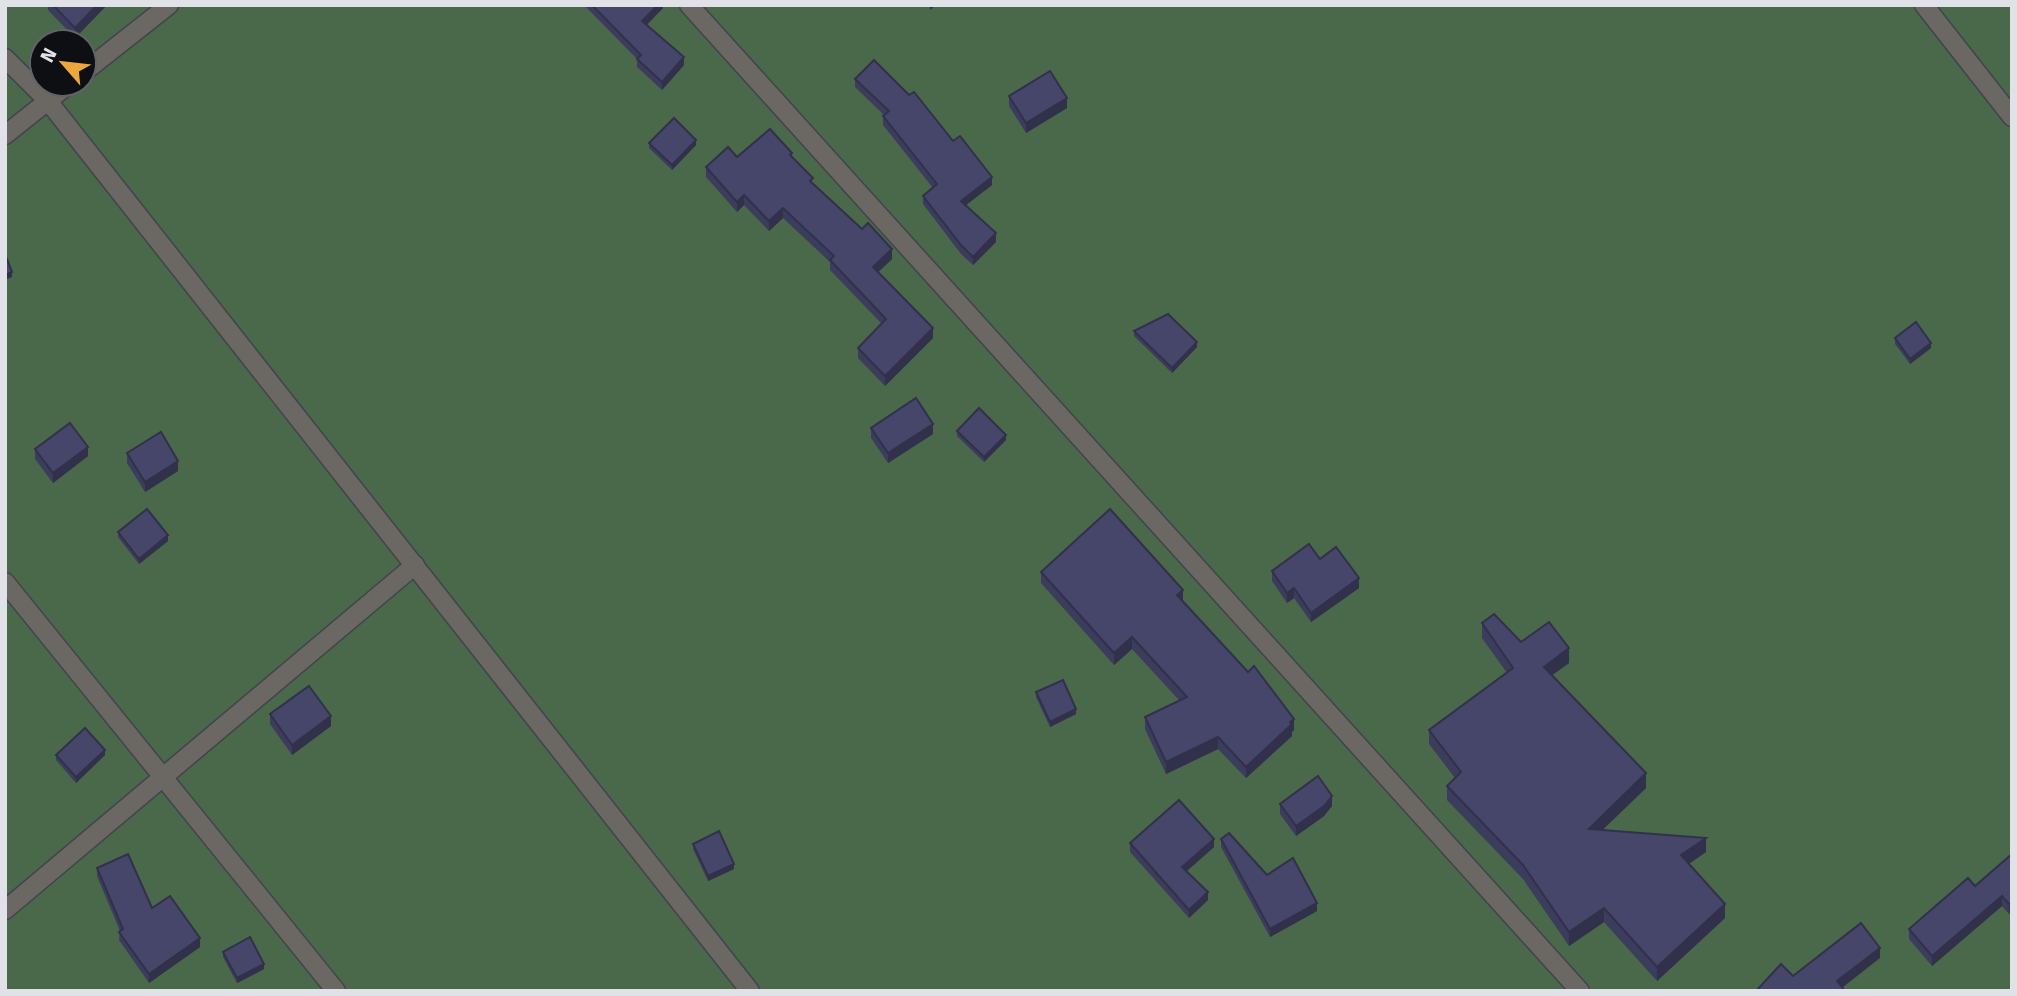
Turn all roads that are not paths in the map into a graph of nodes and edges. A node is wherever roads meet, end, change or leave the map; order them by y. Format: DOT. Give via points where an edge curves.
graph roads {
  1 [pos="169,5"];
  2 [pos="690,5"];
  3 [pos="1924,5"];
  4 [pos="5,58"];
  5 [pos="98,61"];
  6 [pos="52,98"];
  7 [pos="48,101"];
  8 [pos="2012,117"];
  9 [pos="5,135"];
  10 [pos="415,565"];
  11 [pos="5,582"];
  12 [pos="163,777"];
  13 [pos="5,909"];
  14 [pos="335,991"];
  15 [pos="750,991"];
  16 [pos="1580,991"];
  1 -- 5 [label="street"];
  2 -- 16 [label="street"];
  3 -- 8 [label="street"];
  4 -- 7 [label="street"];
  6 -- 7 [label="street"];
  7 -- 9 [label="street"];
  7 -- 10 [label="street"];
  10 -- 12 [label="street"];
  10 -- 15 [label="street"];
  11 -- 12 [label="street"];
  12 -- 13 [label="street"];
  12 -- 14 [label="street"];
}
